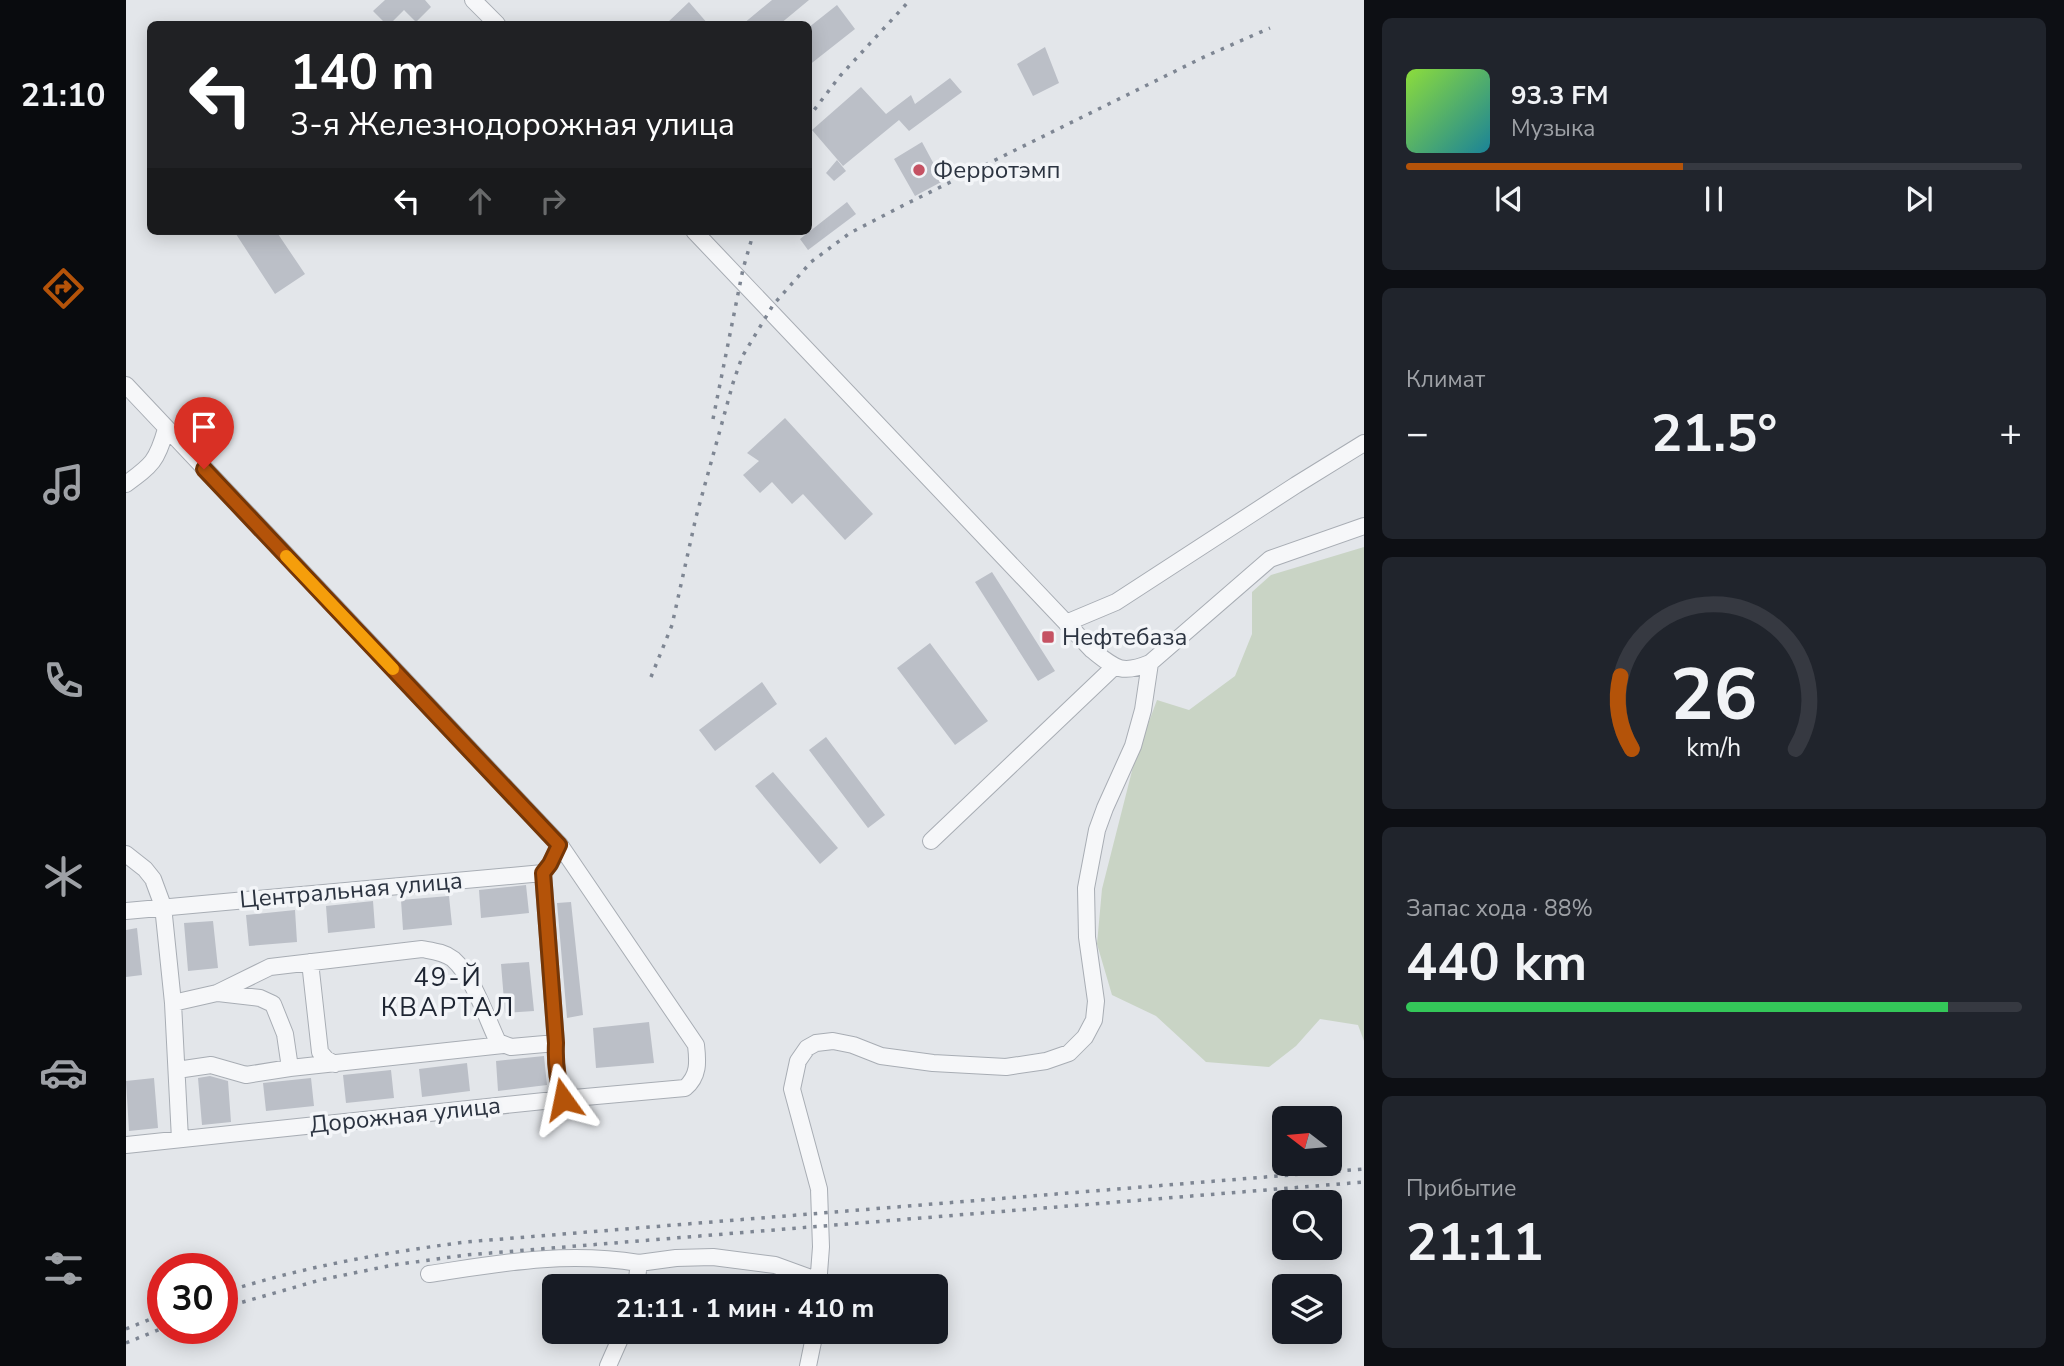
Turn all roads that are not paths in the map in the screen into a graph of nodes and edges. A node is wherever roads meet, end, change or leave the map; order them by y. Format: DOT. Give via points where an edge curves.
graph roads {
  1 [pos="473,0"];
  2 [pos="494,21"];
  3 [pos="698,235"];
  4 [pos="126,385"];
  5 [pos="166,429"];
  6 [pos="1364,443"];
  7 [pos="126,484"];
  8 [pos="1364,526"];
  9 [pos="1066,623"];
  10 [pos="1150,663"];
  11 [pos="1114,667"];
  12 [pos="931,841"];
  13 [pos="559,845"];
  14 [pos="126,854"];
  15 [pos="543,873"];
  16 [pos="163,906"];
  17 [pos="126,911"];
  18 [pos="310,962"];
  19 [pos="217,993"];
  20 [pos="173,1003"];
  21 [pos="556,1043"];
  22 [pos="503,1045"];
  23 [pos="335,1064"];
  24 [pos="290,1068"];
  25 [pos="177,1070"];
  26 [pos="563,1099"];
  27 [pos="180,1139"];
  28 [pos="126,1145"];
  29 [pos="639,1263"];
  30 [pos="429,1274"];
  31 [pos="638,1274"];
  32 [pos="796,1274"];
  33 [pos="820,1274"];
  34 [pos="618,1344"];
  35 [pos="813,1344"];
  36 [pos="608,1366"];
  37 [pos="808,1366"];
  1 -- 2 [label="street"];
  3 -- 9 [label="street"];
  4 -- 5 [label="street"];
  5 -- 7 [label="street" via="160,452"];
  5 -- 13 [label="street"];
  6 -- 9 [label="street" via="1116,602"];
  8 -- 10 [label="street" via="1270,559"];
  9 -- 11 [label="street"];
  10 -- 11 [label="street" via="1134,669"];
  10 -- 33 [label="street" via="1133,746 1097,830 1086,888 1096,1001 1094,1020 1085,1037 1069,1053 1006,1067 881,1056 833,1041 807,1048 798,1061 792,1089 819,1189"];
  11 -- 12 [label="street"];
  13 -- 15 [label="street"];
  13 -- 26 [label="street, Дорожная улица" via="696,1045 698,1060 696,1076 685,1088"];
  14 -- 16 [label="street" via="153,879"];
  15 -- 16 [label="street, Центральная улица"];
  15 -- 21 [label="street"];
  16 -- 17 [label="street, Центральная улица"];
  16 -- 20 [label="street"];
  18 -- 19 [label="street" via="271,967"];
  18 -- 22 [label="street" via="422,949 446,954 471,983"];
  18 -- 23 [label="street" via="320,1052"];
  19 -- 20 [label="street"];
  19 -- 24 [label="street" via="273,1004 285,1034"];
  20 -- 25 [label="street"];
  21 -- 22 [label="street"];
  21 -- 26 [label="street"];
  22 -- 23 [label="street"];
  23 -- 24 [label="street"];
  24 -- 25 [label="street" via="246,1075 211,1065"];
  25 -- 27 [label="street"];
  26 -- 27 [label="street, Дорожная улица"];
  27 -- 28 [label="street, Дорожная улица"];
  29 -- 30 [label="street" via="606,1258 533,1259"];
  29 -- 31 [label="street"];
  29 -- 32 [label="street" via="713,1257 775,1265"];
  34 -- 36 [label="street"];
  35 -- 37 [label="street"];
}
